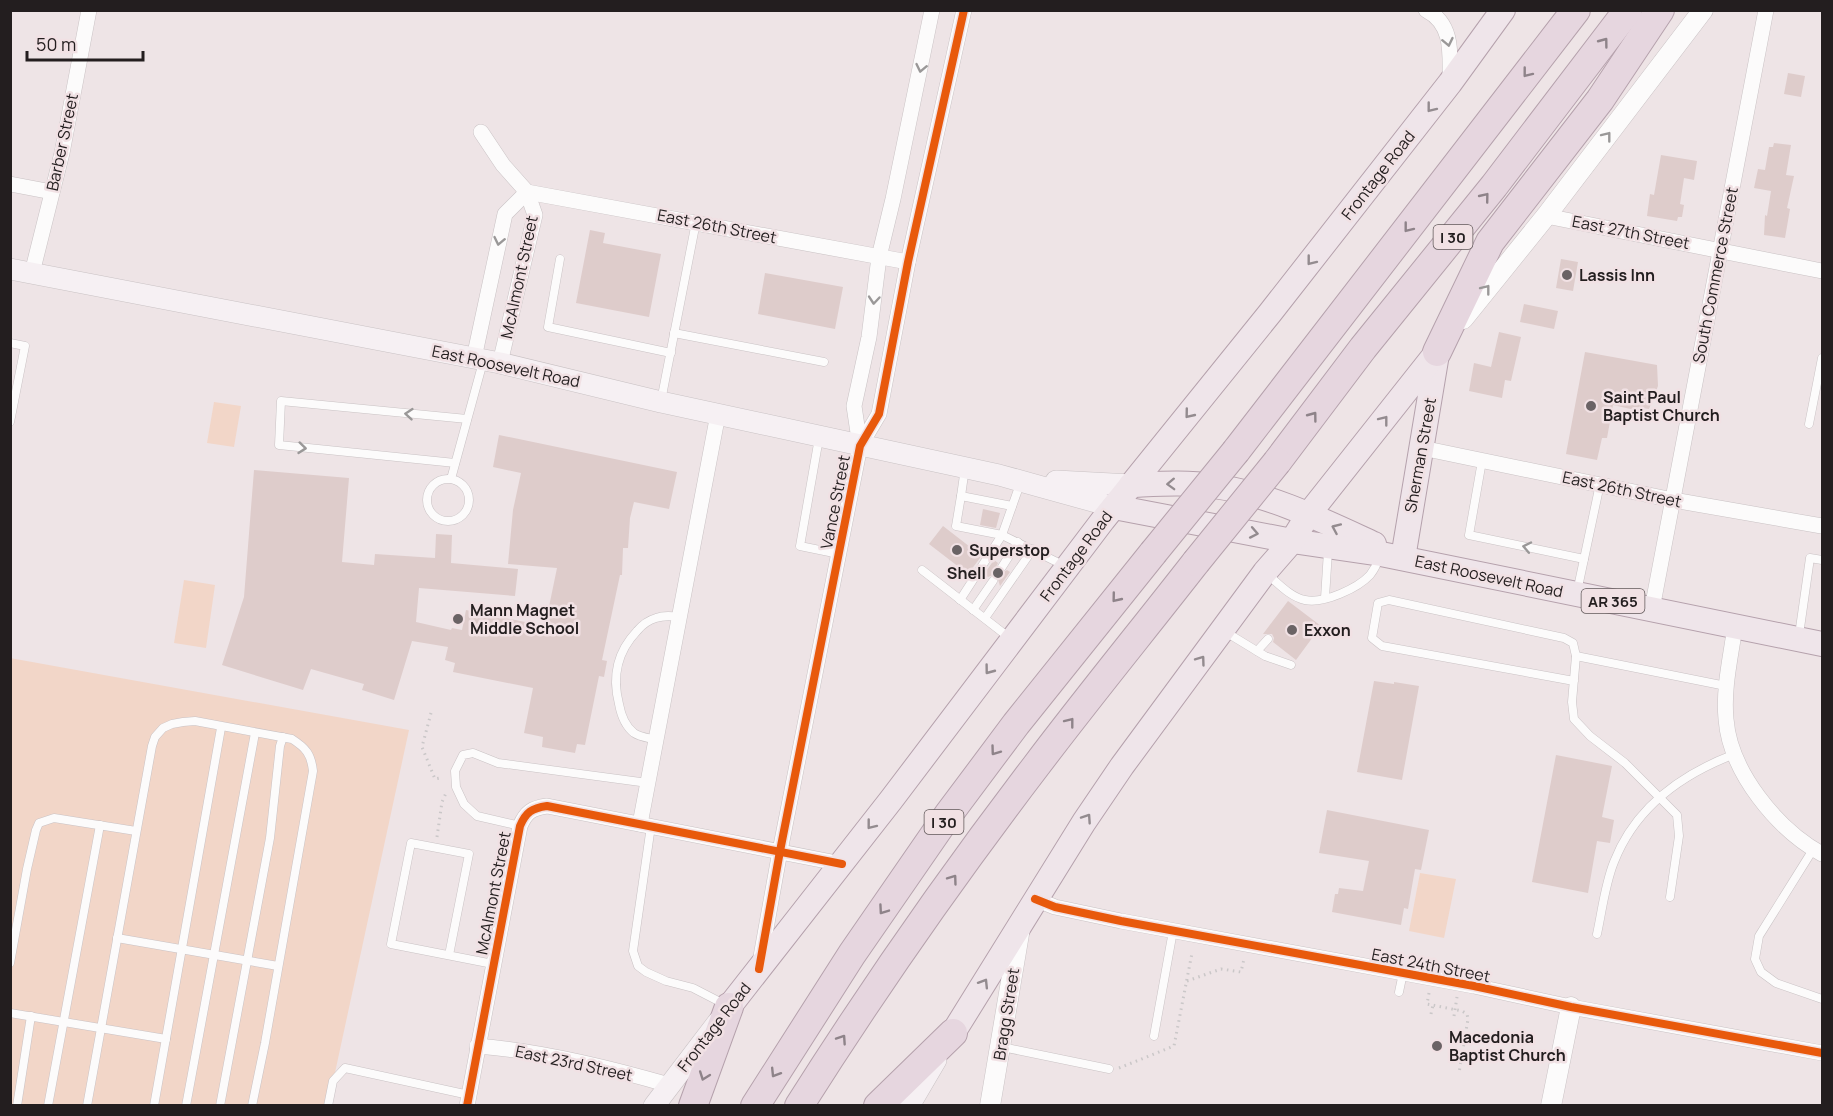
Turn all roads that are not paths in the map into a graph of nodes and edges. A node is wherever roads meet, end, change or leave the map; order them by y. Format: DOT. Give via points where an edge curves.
graph roads {
  1 [pos="89,10"];
  2 [pos="932,10"];
  3 [pos="964,10"];
  4 [pos="1426,10"];
  5 [pos="1503,10"];
  6 [pos="1576,10"];
  7 [pos="1628,10"];
  8 [pos="1660,10"];
  9 [pos="1703,10"];
  10 [pos="1766,10"];
  11 [pos="1450,83"];
  12 [pos="481,132"];
  13 [pos="10,183"];
  14 [pos="52,192"];
  15 [pos="527,192"];
  16 [pos="1546,216"];
  17 [pos="696,222"];
  18 [pos="1720,249"];
  19 [pos="879,257"];
  20 [pos="560,259"];
  21 [pos="908,262"];
  22 [pos="10,269"];
  23 [pos="1822,271"];
  24 [pos="33,273"];
  25 [pos="674,333"];
  26 [pos="10,343"];
  27 [pos="1437,352"];
  28 [pos="671,353"];
  29 [pos="1822,358"];
  30 [pos="486,360"];
  31 [pos="824,362"];
  32 [pos="661,402"];
  33 [pos="718,414"];
  34 [pos="467,419"];
  35 [pos="10,422"];
  36 [pos="1809,424"];
  37 [pos="819,436"];
  38 [pos="860,446"];
  39 [pos="1422,448"];
  40 [pos="1482,460"];
  41 [pos="455,463"];
  42 [pos="965,467"];
  43 [pos="999,475"];
  44 [pos="452,479"];
  45 [pos="1021,481"];
  46 [pos="1600,484"];
  47 [pos="1131,485"];
  48 [pos="961,496"];
  49 [pos="1673,500"];
  50 [pos="1012,506"];
  51 [pos="1114,507"];
  52 [pos="1308,515"];
  53 [pos="1822,526"];
  54 [pos="1002,535"];
  55 [pos="1292,541"];
  56 [pos="1018,542"];
  57 [pos="1328,546"];
  58 [pos="1033,549"];
  59 [pos="839,554"];
  60 [pos="1389,554"];
  61 [pos="1584,559"];
  62 [pos="1822,560"];
  63 [pos="1002,567"];
  64 [pos="1067,567"];
  65 [pos="922,570"];
  66 [pos="1265,572"];
  67 [pos="993,581"];
  68 [pos="1577,594"];
  69 [pos="1325,598"];
  70 [pos="960,600"];
  71 [pos="1652,609"];
  72 [pos="973,610"];
  73 [pos="680,617"];
  74 [pos="985,618"];
  75 [pos="1735,626"];
  76 [pos="1222,630"];
  77 [pos="1268,639"];
  78 [pos="1012,640"];
  79 [pos="1799,640"];
  80 [pos="1822,645"];
  81 [pos="1257,651"];
  82 [pos="1576,656"];
  83 [pos="1291,665"];
  84 [pos="1574,681"];
  85 [pos="1726,686"];
  86 [pos="221,728"];
  87 [pos="255,733"];
  88 [pos="283,737"];
  89 [pos="656,740"];
  90 [pos="1735,754"];
  91 [pos="648,783"];
  92 [pos="1660,796"];
  93 [pos="100,825"];
  94 [pos="646,825"];
  95 [pos="520,826"];
  96 [pos="136,831"];
  97 [pos="780,851"];
  98 [pos="1818,851"];
  99 [pos="842,864"];
  100 [pos="1670,897"];
  101 [pos="1035,899"];
  102 [pos="1021,922"];
  103 [pos="1173,931"];
  104 [pos="1597,934"];
  105 [pos="117,938"];
  106 [pos="182,948"];
  107 [pos="214,954"];
  108 [pos="449,955"];
  109 [pos="247,961"];
  110 [pos="10,963"];
  111 [pos="493,964"];
  112 [pos="278,966"];
  113 [pos="759,969"];
  114 [pos="1403,973"];
  115 [pos="1399,992"];
  116 [pos="1822,999"];
  117 [pos="729,1007"];
  118 [pos="1571,1007"];
  119 [pos="10,1013"];
  120 [pos="31,1016"];
  121 [pos="64,1022"];
  122 [pos="100,1028"];
  123 [pos="952,1033"];
  124 [pos="1154,1036"];
  125 [pos="166,1039"];
  126 [pos="477,1046"];
  127 [pos="1001,1047"];
  128 [pos="1822,1053"];
  129 [pos="1109,1069"];
  130 [pos="669,1085"];
  131 [pos="468,1100"];
  132 [pos="16,1106"];
  133 [pos="48,1106"];
  134 [pos="87,1106"];
  135 [pos="154,1106"];
  136 [pos="186,1106"];
  137 [pos="220,1106"];
  138 [pos="252,1106"];
  139 [pos="328,1106"];
  140 [pos="654,1106"];
  141 [pos="693,1106"];
  142 [pos="755,1106"];
  143 [pos="799,1106"];
  144 [pos="878,1106"];
  145 [pos="909,1106"];
  146 [pos="990,1106"];
  147 [pos="1551,1106"];
  1 -- 14 [label="street, Barber Street"];
  2 -- 19 [label="street, Vance Street, one-way"];
  3 -- 21 [label="street, Vance Street"];
  4 -- 11 [label="street, one-way" via="1440,21 1449,39"];
  5 -- 11 [label="main road, Frontage Road"];
  6 -- 142 [label="highway, I 30, one-way, bridge" via="1236,451 1016,724 852,954"];
  143 -- 7 [label="highway, I 30, one-way, bridge" via="872,994 1043,756 1494,186"];
  8 -- 27 [label="highway" via="1600,100 1490,242"];
  16 -- 9 [label="street, one-way"];
  10 -- 18 [label="street, South Commerce Street"];
  11 -- 47 [label="main road, Frontage Road, one-way"];
  12 -- 15 [label="street, McAlmont Street"];
  13 -- 14 [label="street"];
  14 -- 24 [label="street, Barber Street"];
  15 -- 17 [label="street, East 26th Street"];
  15 -- 30 [label="street, McAlmont Street" via="535,215"];
  15 -- 30 [label="street, McAlmont Street, one-way" via="505,214"];
  16 -- 18 [label="street, East 27th Street"];
  27 -- 16 [label="street, one-way"];
  17 -- 19 [label="street, East 26th Street"];
  17 -- 25 [label="lane"];
  18 -- 23 [label="street, East 27th Street"];
  18 -- 49 [label="street, South Commerce Street"];
  19 -- 21 [label="street, East 26th Street"];
  19 -- 38 [label="street, Vance Street, one-way" via="869,337 854,406"];
  20 -- 28 [label="lane" via="548,327"];
  21 -- 38 [label="street, Vance Street" via="879,414"];
  22 -- 24 [label="main road, East Roosevelt Road / AR 365"];
  24 -- 30 [label="main road, East Roosevelt Road / AR 365"];
  25 -- 28 [label="lane"];
  25 -- 31 [label="lane"];
  26 -- 35 [label="lane" via="25,346"];
  27 -- 39 [label="main road, Sherman Street"];
  52 -- 27 [label="main road, one-way"];
  28 -- 32 [label="lane"];
  29 -- 36 [label="lane"];
  30 -- 32 [label="main road, East Roosevelt Road / AR 365"];
  30 -- 34 [label="lane"];
  32 -- 33 [label="main road, East Roosevelt Road / AR 365"];
  33 -- 37 [label="main road, East Roosevelt Road / AR 365"];
  33 -- 73 [label="street"];
  34 -- 41 [label="lane"];
  34 -- 41 [label="lane, one-way" via="281,401 279,445"];
  37 -- 38 [label="main road, East Roosevelt Road / AR 365"];
  37 -- 59 [label="lane" via="800,546"];
  38 -- 42 [label="main road, East Roosevelt Road / AR 365"];
  38 -- 59 [label="street, Vance Street"];
  39 -- 40 [label="street, East 26th Street"];
  39 -- 60 [label="main road, Sherman Street"];
  40 -- 46 [label="street, East 26th Street"];
  61 -- 40 [label="lane, one-way" via="1469,535"];
  41 -- 44 [label="lane"];
  42 -- 43 [label="main road, East Roosevelt Road / AR 365"];
  42 -- 48 [label="lane"];
  43 -- 45 [label="main road, East Roosevelt Road / AR 365"];
  43 -- 47 [label="main road, East Roosevelt Road / AR 365"];
  44 -- 44 [label="lane" via="432,486 427,500 432,513 444,521 457,519 469,504 463,485"];
  45 -- 50 [label="lane"];
  45 -- 51 [label="main road, East Roosevelt Road / AR 365"];
  46 -- 49 [label="street, East 26th Street"];
  46 -- 61 [label="lane"];
  47 -- 51 [label="main road, Frontage Road"];
  52 -- 47 [label="main road, East Roosevelt Road / AR 365, one-way" via="1262,497 1216,486"];
  48 -- 50 [label="lane"];
  48 -- 54 [label="lane" via="956,526"];
  49 -- 53 [label="street, East 26th Street"];
  49 -- 71 [label="street, South Commerce Street"];
  50 -- 54 [label="lane"];
  51 -- 55 [label="main road, East Roosevelt Road / AR 365, one-way"];
  51 -- 64 [label="main road, Frontage Road"];
  52 -- 55 [label="main road"];
  60 -- 52 [label="main road, East Roosevelt Road / AR 365, one-way"];
  54 -- 56 [label="lane"];
  54 -- 70 [label="lane"];
  55 -- 57 [label="main road, East Roosevelt Road / AR 365"];
  55 -- 66 [label="main road"];
  56 -- 58 [label="lane"];
  56 -- 63 [label="lane"];
  57 -- 60 [label="main road, East Roosevelt Road / AR 365"];
  57 -- 69 [label="lane"];
  58 -- 64 [label="lane"];
  58 -- 74 [label="lane"];
  59 -- 97 [label="street, Vance Street"];
  60 -- 68 [label="main road, East Roosevelt Road / AR 365"];
  60 -- 69 [label="lane" via="1355,587"];
  61 -- 68 [label="lane"];
  62 -- 79 [label="lane" via="1810,558"];
  64 -- 78 [label="main road, Frontage Road"];
  65 -- 70 [label="lane"];
  66 -- 69 [label="lane" via="1293,600"];
  66 -- 76 [label="main road"];
  67 -- 72 [label="lane"];
  68 -- 71 [label="main road, East Roosevelt Road / AR 365"];
  70 -- 72 [label="lane"];
  71 -- 75 [label="main road, East Roosevelt Road / AR 365"];
  72 -- 74 [label="lane"];
  73 -- 89 [label="street"];
  73 -- 89 [label="lane" via="664,616 642,626 621,652 615,676 615,690 626,723 637,735"];
  74 -- 78 [label="lane"];
  75 -- 79 [label="main road, East Roosevelt Road / AR 365"];
  75 -- 85 [label="street"];
  76 -- 81 [label="lane"];
  101 -- 76 [label="main road, one-way" via="1122,766"];
  77 -- 81 [label="lane"];
  78 -- 99 [label="main road, Frontage Road, one-way"];
  79 -- 80 [label="main road, East Roosevelt Road / AR 365"];
  81 -- 83 [label="lane"];
  82 -- 84 [label="lane"];
  82 -- 84 [label="lane" via="1573,643 1564,638 1389,600 1378,603 1372,638 1382,645"];
  82 -- 85 [label="lane"];
  84 -- 92 [label="lane" via="1574,719"];
  85 -- 90 [label="street" via="1725,720"];
  86 -- 87 [label="lane"];
  86 -- 96 [label="lane" via="183,722 163,728 155,737"];
  86 -- 106 [label="lane"];
  87 -- 88 [label="lane"];
  87 -- 107 [label="lane"];
  88 -- 109 [label="lane" via="270,838"];
  88 -- 112 [label="lane" via="304,747 312,759 313,771"];
  89 -- 91 [label="street"];
  90 -- 92 [label="lane" via="1688,776"];
  90 -- 98 [label="street" via="1761,800 1780,822"];
  91 -- 94 [label="street"];
  91 -- 95 [label="lane" via="498,763 473,753 463,755 455,771 456,787 464,804 477,816"];
  92 -- 100 [label="lane" via="1677,816 1680,836"];
  92 -- 104 [label="lane" via="1636,821 1613,864"];
  93 -- 96 [label="lane"];
  93 -- 110 [label="lane" via="54,818 39,823"];
  93 -- 121 [label="lane"];
  94 -- 95 [label="street, McAlmont Street" via="547,806 530,810"];
  94 -- 97 [label="street"];
  94 -- 117 [label="lane" via="633,951 638,966"];
  95 -- 111 [label="street, McAlmont Street"];
  96 -- 105 [label="lane"];
  97 -- 99 [label="street"];
  97 -- 113 [label="street, Vance Street"];
  98 -- 116 [label="lane" via="1759,936 1755,959 1761,972 1776,984"];
  99 -- 113 [label="main road, Frontage Road"];
  101 -- 102 [label="main road"];
  101 -- 103 [label="street, East 24th Street" via="1055,907"];
  123 -- 102 [label="main road, one-way"];
  102 -- 127 [label="street, Bragg Street"];
  103 -- 114 [label="street, East 24th Street"];
  103 -- 124 [label="lane"];
  105 -- 106 [label="lane"];
  105 -- 122 [label="lane"];
  106 -- 107 [label="lane"];
  106 -- 125 [label="lane"];
  107 -- 109 [label="lane"];
  107 -- 136 [label="lane"];
  108 -- 108 [label="lane" via="392,944 411,843 469,854"];
  108 -- 111 [label="lane"];
  109 -- 112 [label="lane"];
  109 -- 137 [label="lane"];
  111 -- 126 [label="street, McAlmont Street"];
  112 -- 138 [label="lane"];
  113 -- 117 [label="main road, Frontage Road"];
  114 -- 115 [label="lane"];
  114 -- 118 [label="street, East 24th Street"];
  117 -- 130 [label="main road, Frontage Road"];
  117 -- 141 [label="highway, one-way"];
  118 -- 128 [label="street, East 24th Street"];
  118 -- 147 [label="street"];
  119 -- 120 [label="lane"];
  120 -- 121 [label="lane"];
  120 -- 132 [label="lane"];
  121 -- 122 [label="lane"];
  121 -- 133 [label="lane"];
  122 -- 125 [label="lane"];
  122 -- 134 [label="lane"];
  123 -- 144 [label="highway"];
  123 -- 145 [label="main road"];
  125 -- 135 [label="lane"];
  126 -- 130 [label="street, East 23rd Street" via="610,1068"];
  126 -- 131 [label="street, McAlmont Street"];
  127 -- 129 [label="lane"];
  127 -- 146 [label="street, Bragg Street"];
  130 -- 140 [label="main road, Frontage Road"];
  131 -- 139 [label="lane" via="345,1068 333,1081"];
}
